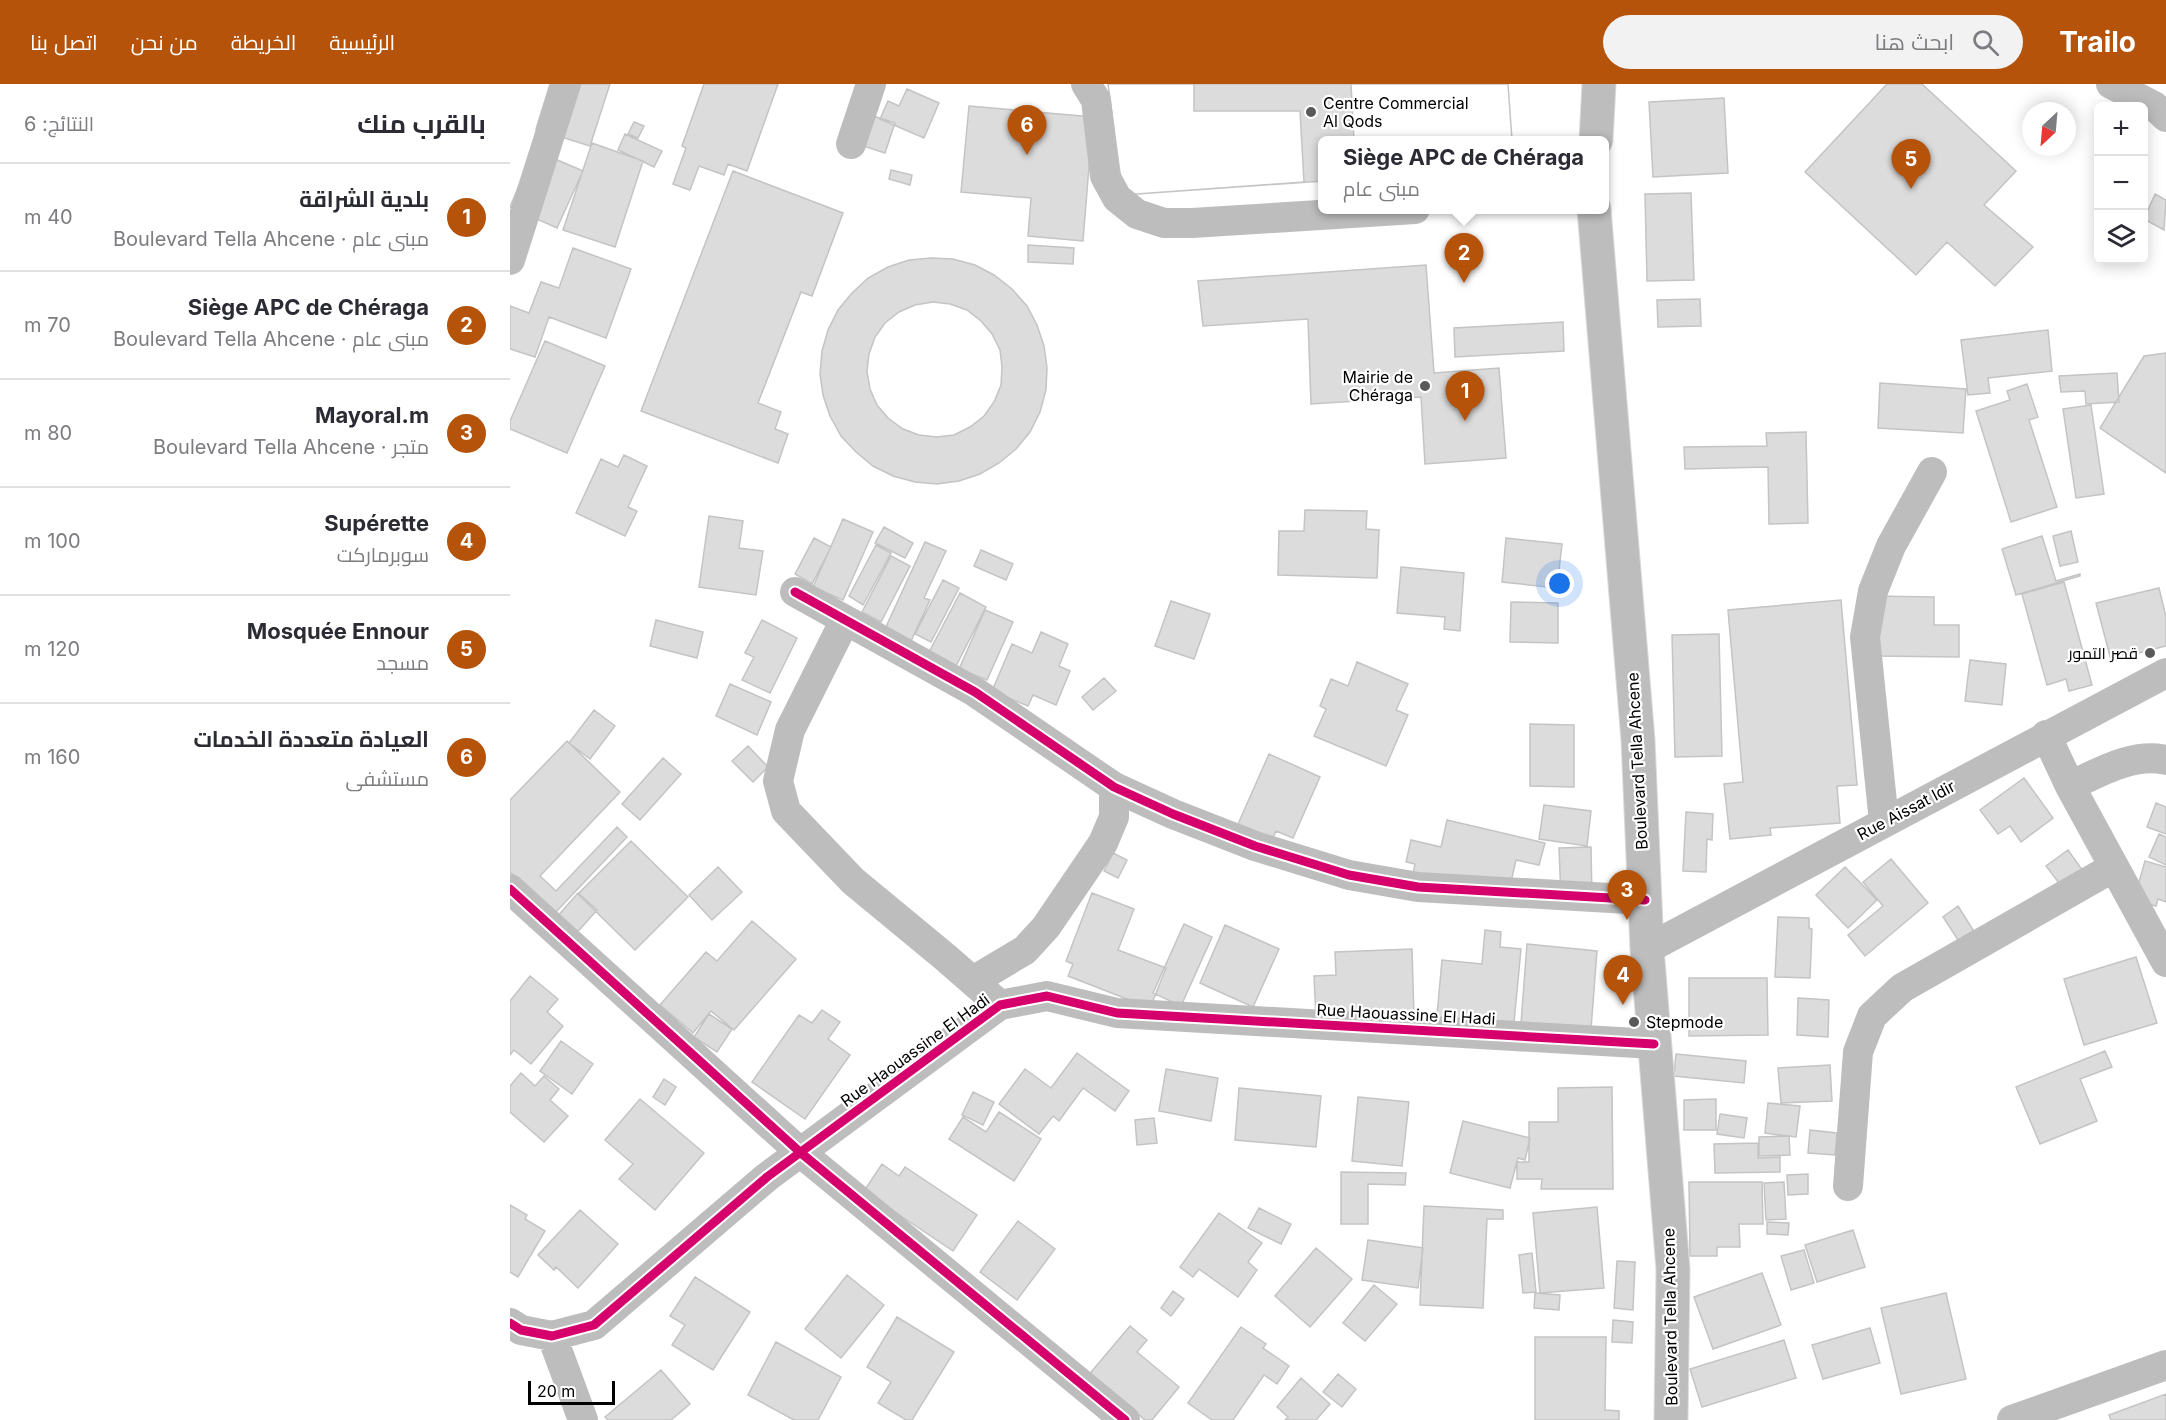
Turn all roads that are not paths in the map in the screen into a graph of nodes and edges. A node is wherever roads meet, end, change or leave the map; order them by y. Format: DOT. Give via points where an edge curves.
graph roads {
  1 [pos="566,84"];
  2 [pos="871,84"];
  3 [pos="1086,84"];
  4 [pos="1599,84"];
  5 [pos="2111,84"];
  6 [pos="2160,102"];
  7 [pos="1596,136"];
  8 [pos="851,144"];
  9 [pos="1346,214"];
  10 [pos="1594,214"];
  11 [pos="510,260"];
  12 [pos="1932,472"];
  13 [pos="795,592"];
  14 [pos="845,620"];
  15 [pos="2166,673"];
  16 [pos="2046,735"];
  17 [pos="2166,760"];
  18 [pos="2070,786"];
  19 [pos="1114,787"];
  20 [pos="1884,822"];
  21 [pos="2114,867"];
  22 [pos="510,890"];
  23 [pos="1645,900"];
  24 [pos="1647,949"];
  25 [pos="2166,962"];
  26 [pos="973,981"];
  27 [pos="1000,1005"];
  28 [pos="1654,1044"];
  29 [pos="801,1153"];
  30 [pos="1848,1186"];
  31 [pos="510,1323"];
  32 [pos="552,1336"];
  33 [pos="2166,1365"];
  34 [pos="583,1420"];
  35 [pos="1125,1420"];
  36 [pos="1671,1420"];
  37 [pos="2012,1420"];
  1 -- 11 [label="street"];
  2 -- 8 [label="street"];
  3 -- 9 [label="street" via="1096,100 1105,176 1117,198 1137,214 1164,223"];
  4 -- 7 [label="main road"];
  5 -- 6 [label="street"];
  10 -- 23 [label="main road, Boulevard Tella Ahcene" via="1638,740"];
  12 -- 20 [label="street" via="1891,546 1874,591 1865,637"];
  13 -- 14 [label="street"];
  14 -- 19 [label="street" via="975,692"];
  14 -- 26 [label="street" via="790,730 778,781 786,811 853,881"];
  15 -- 16 [label="street, Rue Aissat Idir"];
  16 -- 18 [label="street"];
  16 -- 20 [label="street, Rue Aissat Idir"];
  17 -- 18 [label="street" via="2120,763"];
  18 -- 21 [label="street"];
  19 -- 23 [label="street" via="1255,846 1349,875 1418,887"];
  19 -- 26 [label="street" via="1114,818 1103,843 1046,927 1025,950"];
  20 -- 24 [label="street, Rue Aissat Idir"];
  21 -- 25 [label="street"];
  21 -- 30 [label="street" via="1902,987 1872,1016 1858,1052"];
  22 -- 29 [label="street"];
  23 -- 24 [label="main road, Boulevard Tella Ahcene"];
  24 -- 28 [label="main road, Boulevard Tella Ahcene"];
  26 -- 27 [label="street"];
  27 -- 28 [label="street, Rue Haouassine El Hadi" via="1047,996 1117,1012"];
  27 -- 29 [label="street, Rue Haouassine El Hadi"];
  28 -- 36 [label="main road, Boulevard Tella Ahcene" via="1673,1269"];
  29 -- 32 [label="street, Rue Haouassine El Hadi" via="766,1177 594,1325"];
  29 -- 35 [label="street"];
  31 -- 32 [label="street" via="521,1330"];
  32 -- 34 [label="street"];
  33 -- 37 [label="street"];
}
